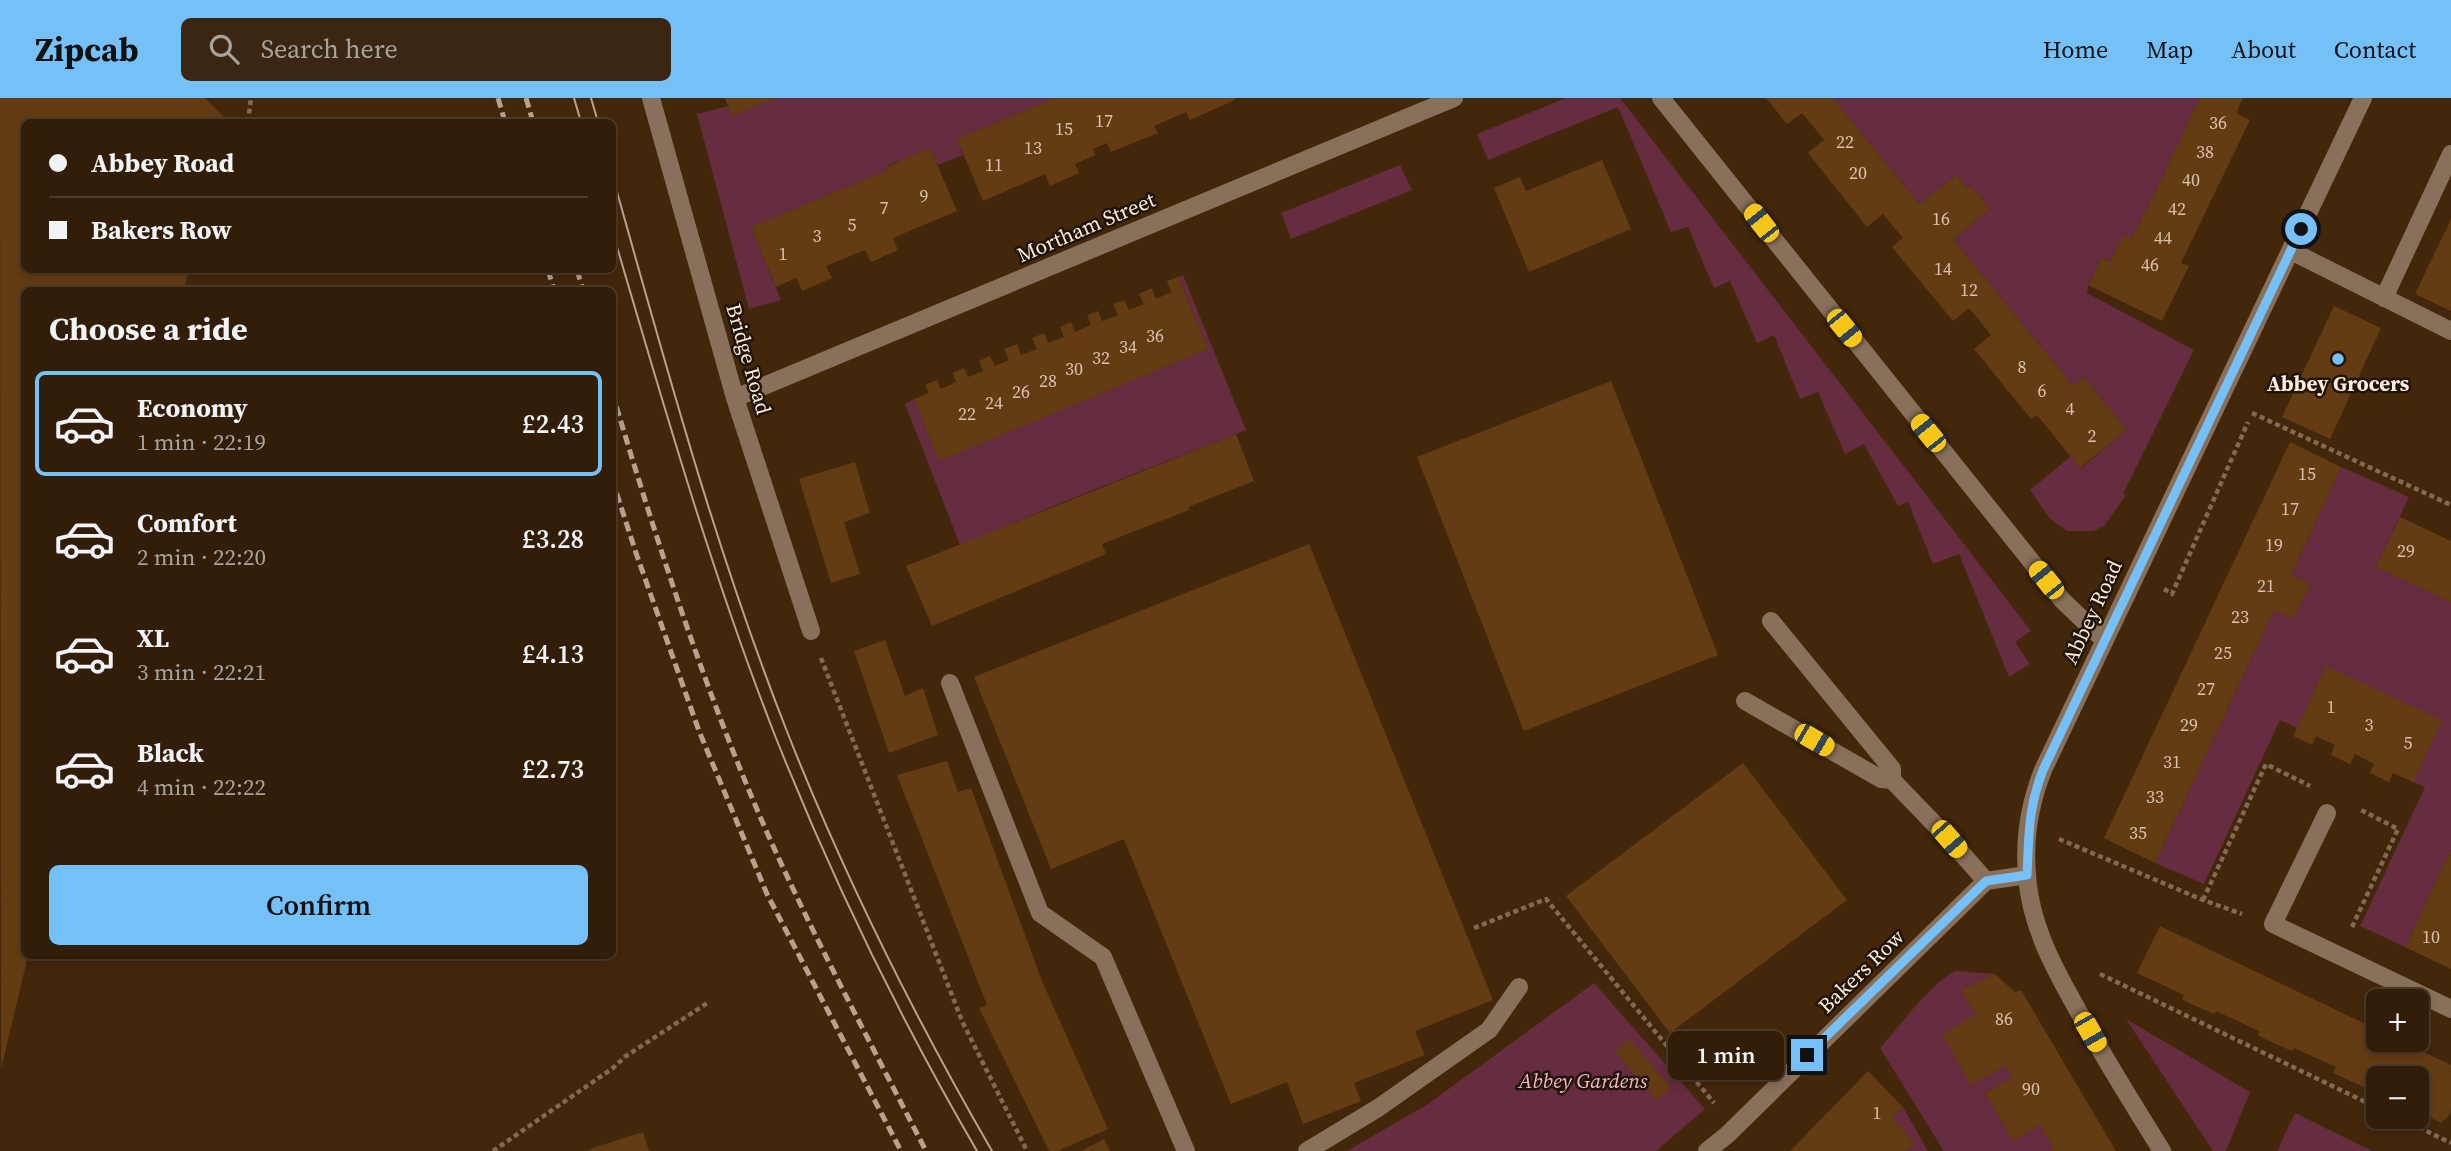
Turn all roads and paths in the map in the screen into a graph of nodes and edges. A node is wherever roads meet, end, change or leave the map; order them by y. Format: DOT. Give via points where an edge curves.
graph roads {
  1 [pos="251,98"];
  2 [pos="651,98"];
  3 [pos="1454,98"];
  4 [pos="1661,98"];
  5 [pos="2363,98"];
  6 [pos="1421,104"];
  7 [pos="248,119"];
  8 [pos="2451,154"];
  9 [pos="2291,251"];
  10 [pos="2384,298"];
  11 [pos="2451,331"];
  12 [pos="735,398"];
  13 [pos="2451,505"];
  14 [pos="2164,589"];
  15 [pos="1771,621"];
  16 [pos="811,631"];
  17 [pos="2104,640"];
  18 [pos="950,683"];
  19 [pos="1745,701"];
  20 [pos="1892,780"];
  21 [pos="2327,813"];
  22 [pos="2028,828"];
  23 [pos="2027,875"];
  24 [pos="1986,881"];
  25 [pos="2273,925"];
  26 [pos="1474,928"];
  27 [pos="2100,974"];
  28 [pos="1519,987"];
  29 [pos="709,1002"];
  30 [pos="2451,1009"];
  31 [pos="2366,1102"];
  32 [pos="1733,1129"];
  33 [pos="2422,1129"];
  34 [pos="2451,1143"];
  35 [pos="493,1151"];
  36 [pos="1027,1151"];
  37 [pos="1186,1151"];
  38 [pos="1307,1151"];
  39 [pos="1707,1151"];
  40 [pos="2162,1151"];
  1 -- 7 [label="path"];
  2 -- 12 [label="street, Bridge Road"];
  3 -- 6 [label="street, Mortham Street"];
  4 -- 17 [label="street" via="2063,601"];
  5 -- 9 [label="street, Abbey Road"];
  6 -- 12 [label="street, Mortham Street"];
  8 -- 10 [label="street"];
  9 -- 10 [label="street"];
  9 -- 17 [label="street, Abbey Road"];
  10 -- 11 [label="street"];
  12 -- 16 [label="street, Bridge Road"];
  13 -- 14 [label="path" via="2252,413 2172,594"];
  15 -- 20 [label="street" via="1892,769"];
  16 -- 36 [label="path" via="962,1021"];
  17 -- 22 [label="street, Abbey Road" via="2043,770"];
  18 -- 37 [label="street" via="1040,913 1103,957"];
  19 -- 20 [label="street" via="1881,779"];
  20 -- 24 [label="street"];
  21 -- 25 [label="street"];
  22 -- 23 [label="street, Abbey Road"];
  22 -- 25 [label="path"];
  23 -- 24 [label="street"];
  23 -- 40 [label="street, Abbey Road" via="2038,929 2056,973"];
  24 -- 32 [label="street, Bakers Row"];
  25 -- 30 [label="street"];
  26 -- 32 [label="path" via="1546,899"];
  27 -- 31 [label="path"];
  28 -- 38 [label="street" via="1489,1030 1378,1108"];
  29 -- 35 [label="path"];
  32 -- 39 [label="street, Bakers Row"];
  33 -- 34 [label="path"];
}
